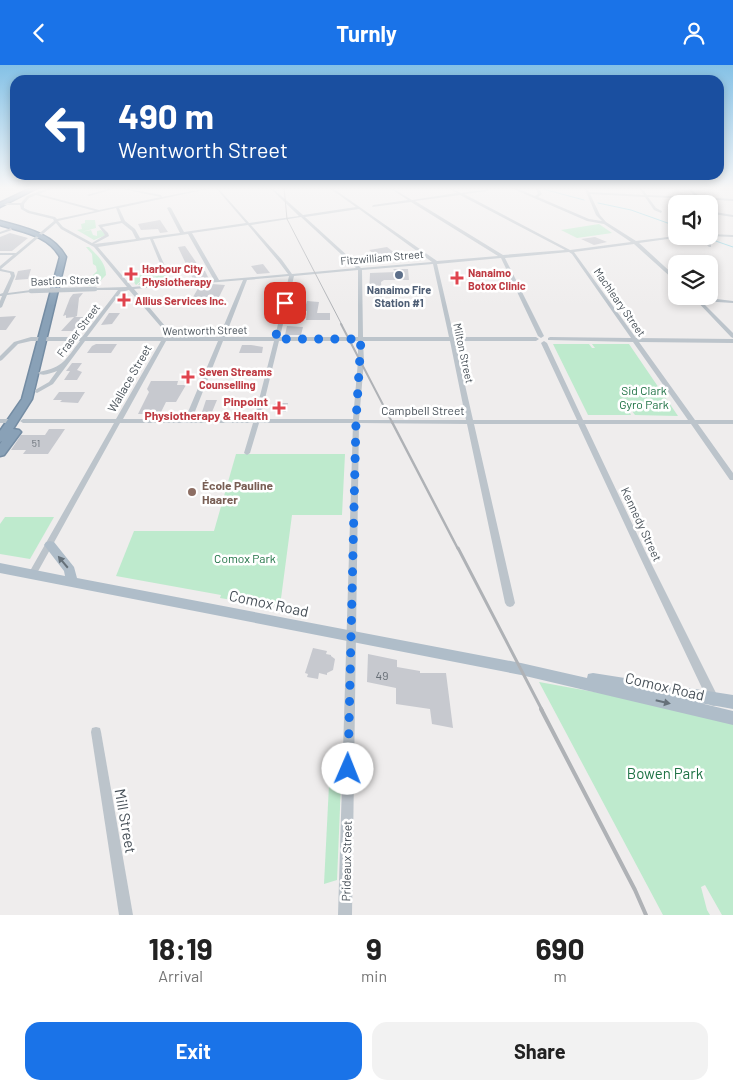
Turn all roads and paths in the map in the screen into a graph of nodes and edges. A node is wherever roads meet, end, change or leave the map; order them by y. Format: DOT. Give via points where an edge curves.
graph roads {
  1 [pos="5,227"];
  2 [pos="6,227"];
  3 [pos="49,227"];
  4 [pos="63,227"];
  5 [pos="100,227"];
  6 [pos="130,227"];
  7 [pos="179,227"];
  8 [pos="231,227"];
  9 [pos="250,227"];
  10 [pos="314,227"];
  11 [pos="385,227"];
  12 [pos="455,227"];
  13 [pos="525,227"];
  14 [pos="611,227"];
  15 [pos="11,229"];
  16 [pos="0,233"];
  17 [pos="183,233"];
  18 [pos="190,233"];
  19 [pos="718,235"];
  20 [pos="39,236"];
  21 [pos="733,236"];
  22 [pos="151,238"];
  23 [pos="668,239"];
  24 [pos="139,240"];
  25 [pos="636,243"];
  26 [pos="94,245"];
  27 [pos="570,251"];
  28 [pos="0,254"];
  29 [pos="18,254"];
  30 [pos="503,257"];
  31 [pos="435,262"];
  32 [pos="0,269"];
  33 [pos="360,269"];
  34 [pos="668,270"];
  35 [pos="166,273"];
  36 [pos="291,275"];
  37 [pos="246,278"];
  38 [pos="217,281"];
  39 [pos="130,288"];
  40 [pos="6,294"];
  41 [pos="0,295"];
  42 [pos="718,300"];
  43 [pos="733,302"];
  44 [pos="703,305"];
  45 [pos="0,307"];
  46 [pos="731,334"];
  47 [pos="43,339"];
  48 [pos="221,339"];
  49 [pos="275,339"];
  50 [pos="361,339"];
  51 [pos="543,339"];
  52 [pos="164,340"];
  53 [pos="450,340"];
  54 [pos="83,341"];
  55 [pos="635,341"];
  56 [pos="733,341"];
  57 [pos="0,359"];
  58 [pos="63,366"];
  59 [pos="41,373"];
  60 [pos="37,391"];
  61 [pos="0,421"];
  62 [pos="18,421"];
  63 [pos="119,421"];
  64 [pos="188,421"];
  65 [pos="256,421"];
  66 [pos="356,421"];
  67 [pos="468,421"];
  68 [pos="580,421"];
  69 [pos="693,422"];
  70 [pos="733,422"];
  71 [pos="0,438"];
  72 [pos="0,452"];
  73 [pos="246,453"];
  74 [pos="733,478"];
  75 [pos="50,545"];
  76 [pos="0,567"];
  77 [pos="34,573"];
  78 [pos="72,581"];
  79 [pos="510,603"];
  80 [pos="351,637"];
  81 [pos="530,671"];
  82 [pos="714,698"];
  83 [pos="733,702"];
  84 [pos="717,715"];
  85 [pos="733,718"];
  86 [pos="96,732"];
  87 [pos="126,915"];
  88 [pos="345,915"];
  1 -- 15 [label="highway"];
  2 -- 20 [label="highway"];
  3 -- 20 [label="street"];
  4 -- 26 [label="street, Wallace Street"];
  5 -- 26 [label="street" via="107,236"];
  6 -- 24 [label="street"];
  7 -- 17 [label="street"];
  8 -- 18 [label="street"];
  9 -- 36 [label="street"];
  10 -- 33 [label="street"];
  11 -- 31 [label="street"];
  12 -- 30 [label="street"];
  13 -- 27 [label="street, Machleary Street"];
  14 -- 25 [label="street"];
  15 -- 16 [label="street"];
  15 -- 20 [label="highway"];
  17 -- 18 [label="street"];
  17 -- 22 [label="street"];
  18 -- 38 [label="street"];
  19 -- 21 [label="street"];
  20 -- 29 [label="street"];
  20 -- 47 [label="highway" via="57,246 63,257"];
  22 -- 24 [label="street"];
  22 -- 35 [label="street"];
  23 -- 25 [label="street, Fitzwilliam Street"];
  24 -- 26 [label="street"];
  25 -- 27 [label="street, Fitzwilliam Street"];
  25 -- 34 [label="street"];
  26 -- 39 [label="street, Wallace Street"];
  27 -- 30 [label="street, Fitzwilliam Street"];
  27 -- 55 [label="street, Machleary Street"];
  28 -- 29 [label="street"];
  29 -- 32 [label="street"];
  30 -- 31 [label="street, Fitzwilliam Street"];
  30 -- 51 [label="street, Kennedy Street"];
  31 -- 33 [label="street, Fitzwilliam Street"];
  31 -- 53 [label="street, Milton Street"];
  32 -- 40 [label="street" via="13,273"];
  33 -- 36 [label="street, Fitzwilliam Street"];
  33 -- 50 [label="street, Prideaux Street"];
  36 -- 37 [label="street, Fitzwilliam Street"];
  36 -- 49 [label="street"];
  37 -- 38 [label="street, Fitzwilliam Street"];
  37 -- 48 [label="street"];
  38 -- 39 [label="street, Fitzwilliam Street"];
  39 -- 40 [label="street, Bastion Street, bridge"];
  39 -- 52 [label="street, Wallace Street" via="164,329"];
  39 -- 54 [label="street, Fraser Street" via="120,291"];
  40 -- 41 [label="street, Bastion Street"];
  40 -- 45 [label="street"];
  42 -- 43 [label="street"];
  44 -- 46 [label="street"];
  46 -- 56 [label="street"];
  47 -- 54 [label="street, Wentworth Street"];
  47 -- 57 [label="street, Wentworth Street" via="16,343"];
  47 -- 59 [label="highway" via="47,346"];
  47 -- 62 [label="highway"];
  48 -- 49 [label="street, Wentworth Street"];
  48 -- 52 [label="street, Wentworth Street"];
  48 -- 64 [label="street"];
  49 -- 50 [label="street, Wentworth Street"];
  49 -- 65 [label="street"];
  50 -- 53 [label="street, Wentworth Street"];
  50 -- 66 [label="street, Prideaux Street"];
  51 -- 53 [label="street, Wentworth Street"];
  51 -- 55 [label="street, Wentworth Street"];
  51 -- 68 [label="street, Kennedy Street"];
  52 -- 54 [label="street, Wentworth Street"];
  52 -- 63 [label="street, Wallace Street"];
  53 -- 67 [label="street, Milton Street"];
  54 -- 58 [label="street, Fraser Street"];
  55 -- 56 [label="street, Wentworth Street"];
  55 -- 69 [label="street, Machleary Street"];
  58 -- 59 [label="street, Fraser Street"];
  58 -- 60 [label="street, Fraser Street" via="51,383"];
  59 -- 60 [label="highway"];
  60 -- 62 [label="highway" via="35,400"];
  61 -- 62 [label="street, Campbell Street"];
  62 -- 63 [label="street, Campbell Street"];
  62 -- 71 [label="highway"];
  62 -- 72 [label="highway"];
  63 -- 64 [label="street, Campbell Street"];
  63 -- 75 [label="street, Wallace Street"];
  64 -- 65 [label="street, Campbell Street"];
  65 -- 66 [label="street, Campbell Street"];
  65 -- 73 [label="street"];
  66 -- 67 [label="street, Campbell Street"];
  66 -- 80 [label="street, Prideaux Street"];
  67 -- 68 [label="street, Campbell Street"];
  67 -- 79 [label="street, Milton Street"];
  68 -- 69 [label="street, Campbell Street"];
  68 -- 82 [label="street, Kennedy Street"];
  69 -- 70 [label="street, Campbell Street"];
  69 -- 74 [label="street, Machleary Street"];
  75 -- 77 [label="street, Wallace Street"];
  78 -- 75 [label="main road, one-way" via="70,571"];
  76 -- 77 [label="main road, Comox Road"];
  77 -- 78 [label="main road, Comox Road"];
  78 -- 80 [label="main road, Comox Road"];
  80 -- 81 [label="main road, Comox Road"];
  80 -- 88 [label="street, Prideaux Street"];
  81 -- 82 [label="main road, Comox Road"];
  81 -- 84 [label="main road, Comox Road, one-way"];
  82 -- 83 [label="main road, Comox Road"];
  82 -- 84 [label="street, Kennedy Street"];
  84 -- 85 [label="main road, Comox Road"];
  86 -- 87 [label="street, Mill Street"];
}
